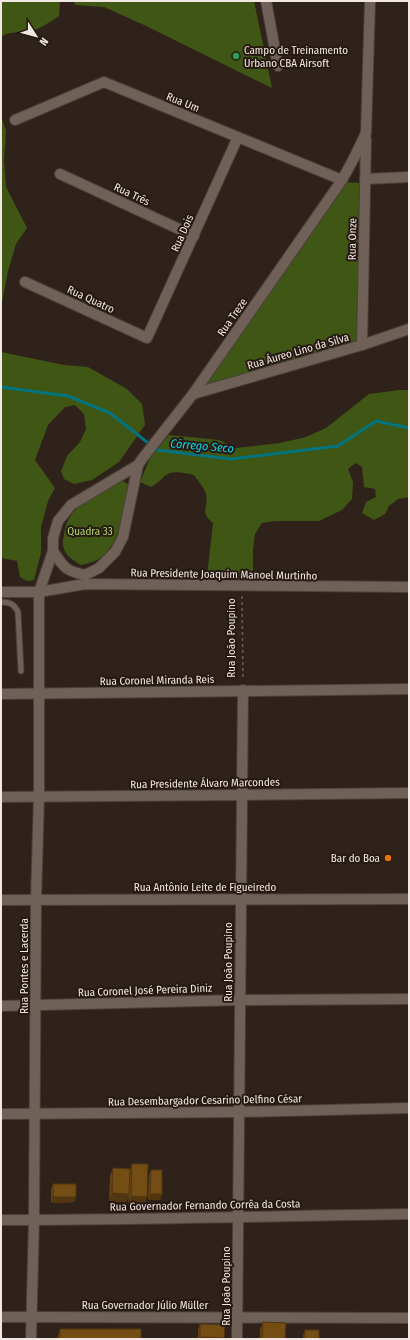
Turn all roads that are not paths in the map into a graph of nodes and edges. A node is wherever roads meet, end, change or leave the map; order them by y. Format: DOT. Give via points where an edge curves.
graph roads {
  1 [pos="266,1"];
  2 [pos="370,1"];
  3 [pos="278,66"];
  4 [pos="15,120"];
  5 [pos="366,133"];
  6 [pos="238,137"];
  7 [pos="60,174"];
  8 [pos="409,177"];
  9 [pos="365,178"];
  10 [pos="342,180"];
  11 [pos="194,236"];
  12 [pos="25,282"];
  13 [pos="409,329"];
  14 [pos="147,338"];
  15 [pos="362,344"];
  16 [pos="193,394"];
  17 [pos="140,462"];
  18 [pos="53,551"];
  19 [pos="85,580"];
  20 [pos="409,587"];
  21 [pos="1,592"];
  22 [pos="39,592"];
  23 [pos="1,602"];
  24 [pos="21,671"];
  25 [pos="409,689"];
  26 [pos="243,690"];
  27 [pos="1,694"];
  28 [pos="40,694"];
  29 [pos="409,793"];
  30 [pos="242,795"];
  31 [pos="1,797"];
  32 [pos="39,797"];
  33 [pos="36,899"];
  34 [pos="241,899"];
  35 [pos="409,899"];
  36 [pos="1,900"];
  37 [pos="409,999"];
  38 [pos="240,1000"];
  39 [pos="1,1006"];
  40 [pos="36,1006"];
  41 [pos="409,1108"];
  42 [pos="239,1112"];
  43 [pos="1,1114"];
  44 [pos="34,1114"];
  45 [pos="409,1214"];
  46 [pos="238,1216"];
  47 [pos="1,1220"];
  48 [pos="34,1220"];
  49 [pos="1,1316"];
  50 [pos="31,1316"];
  51 [pos="238,1317"];
  52 [pos="409,1318"];
  53 [pos="31,1339"];
  54 [pos="237,1339"];
  1 -- 3 [label="street"];
  2 -- 5 [label="street, Rua Onze"];
  4 -- 6 [label="street, Rua Um" via="104,82"];
  5 -- 9 [label="street, Rua Onze"];
  5 -- 10 [label="street, Rua Treze"];
  6 -- 10 [label="street, Rua Um"];
  6 -- 11 [label="street, Rua Dois"];
  7 -- 11 [label="street, Rua Três"];
  8 -- 9 [label="street"];
  9 -- 15 [label="street, Rua Onze"];
  10 -- 16 [label="street, Rua Treze"];
  11 -- 14 [label="street, Rua Dois"];
  12 -- 14 [label="street, Rua Quatro"];
  13 -- 15 [label="street, Rua Áureo Lino da Silva"];
  15 -- 16 [label="street, Rua Áureo Lino da Silva"];
  16 -- 17 [label="street, Rua Treze"];
  17 -- 18 [label="street, Rua Treze" via="71,505 58,521 53,538"];
  17 -- 19 [label="street, Rua Treze" via="123,537 115,552"];
  18 -- 19 [label="street" via="70,572"];
  18 -- 22 [label="street, Rua Treze"];
  19 -- 20 [label="street, Rua Presidente Joaquim Manoel Murtinho" via="242,586"];
  19 -- 22 [label="street, Rua Presidente Joaquim Manoel Murtinho"];
  21 -- 22 [label="street, Rua Presidente Joaquim Manoel Murtinho"];
  22 -- 28 [label="street, Rua Pontes e Lacerda"];
  23 -- 24 [label="lane" via="10,602 18,612"];
  25 -- 26 [label="street, Rua Coronel Miranda Reis"];
  26 -- 28 [label="street, Rua Coronel Miranda Reis"];
  26 -- 30 [label="street, Rua João Poupino"];
  27 -- 28 [label="street, Rua Coronel Miranda Reis"];
  28 -- 32 [label="street, Rua Pontes e Lacerda"];
  29 -- 30 [label="street, Rua Presidente Álvaro Marcondes"];
  30 -- 32 [label="street, Rua Presidente Álvaro Marcondes"];
  30 -- 34 [label="street, Rua João Poupino"];
  31 -- 32 [label="street, Rua Presidente Álvaro Marcondes"];
  32 -- 33 [label="street, Rua Pontes e Lacerda"];
  33 -- 34 [label="street, Rua Antônio Leite de Figueiredo"];
  33 -- 36 [label="street, Rua Antônio Leite de Figueiredo"];
  33 -- 40 [label="street, Rua Pontes e Lacerda"];
  34 -- 35 [label="street, Rua Antônio Leite de Figueiredo"];
  34 -- 38 [label="street, Rua João Poupino"];
  37 -- 38 [label="street, Rua Coronel José Pereira Diniz"];
  38 -- 40 [label="street, Rua Coronel José Pereira Diniz"];
  38 -- 42 [label="street, Rua João Poupino"];
  39 -- 40 [label="street, Rua Coronel José Pereira Diniz"];
  40 -- 44 [label="street, Rua Pontes e Lacerda"];
  41 -- 42 [label="street, Rua Desembargador Cesarino Delfino César"];
  42 -- 44 [label="street, Rua Desembargador Cesarino Delfino César"];
  42 -- 46 [label="street, Rua João Poupino"];
  43 -- 44 [label="street, Rua Desembargador Cesarino Delfino César"];
  44 -- 48 [label="street, Rua Pontes e Lacerda"];
  45 -- 46 [label="street, Rua Governador Fernando Corrêa da Costa"];
  46 -- 48 [label="street, Rua Governador Fernando Corrêa da Costa"];
  46 -- 51 [label="street, Rua João Poupino"];
  47 -- 48 [label="street, Rua Governador Fernando Corrêa da Costa"];
  48 -- 50 [label="street, Rua Pontes e Lacerda"];
  49 -- 50 [label="street, Rua Governador Júlio Müller"];
  50 -- 51 [label="street, Rua Governador Júlio Müller"];
  50 -- 53 [label="street, Rua Pontes e Lacerda"];
  51 -- 52 [label="street, Rua Governador Júlio Müller"];
  51 -- 54 [label="street, Rua João Poupino"];
}
